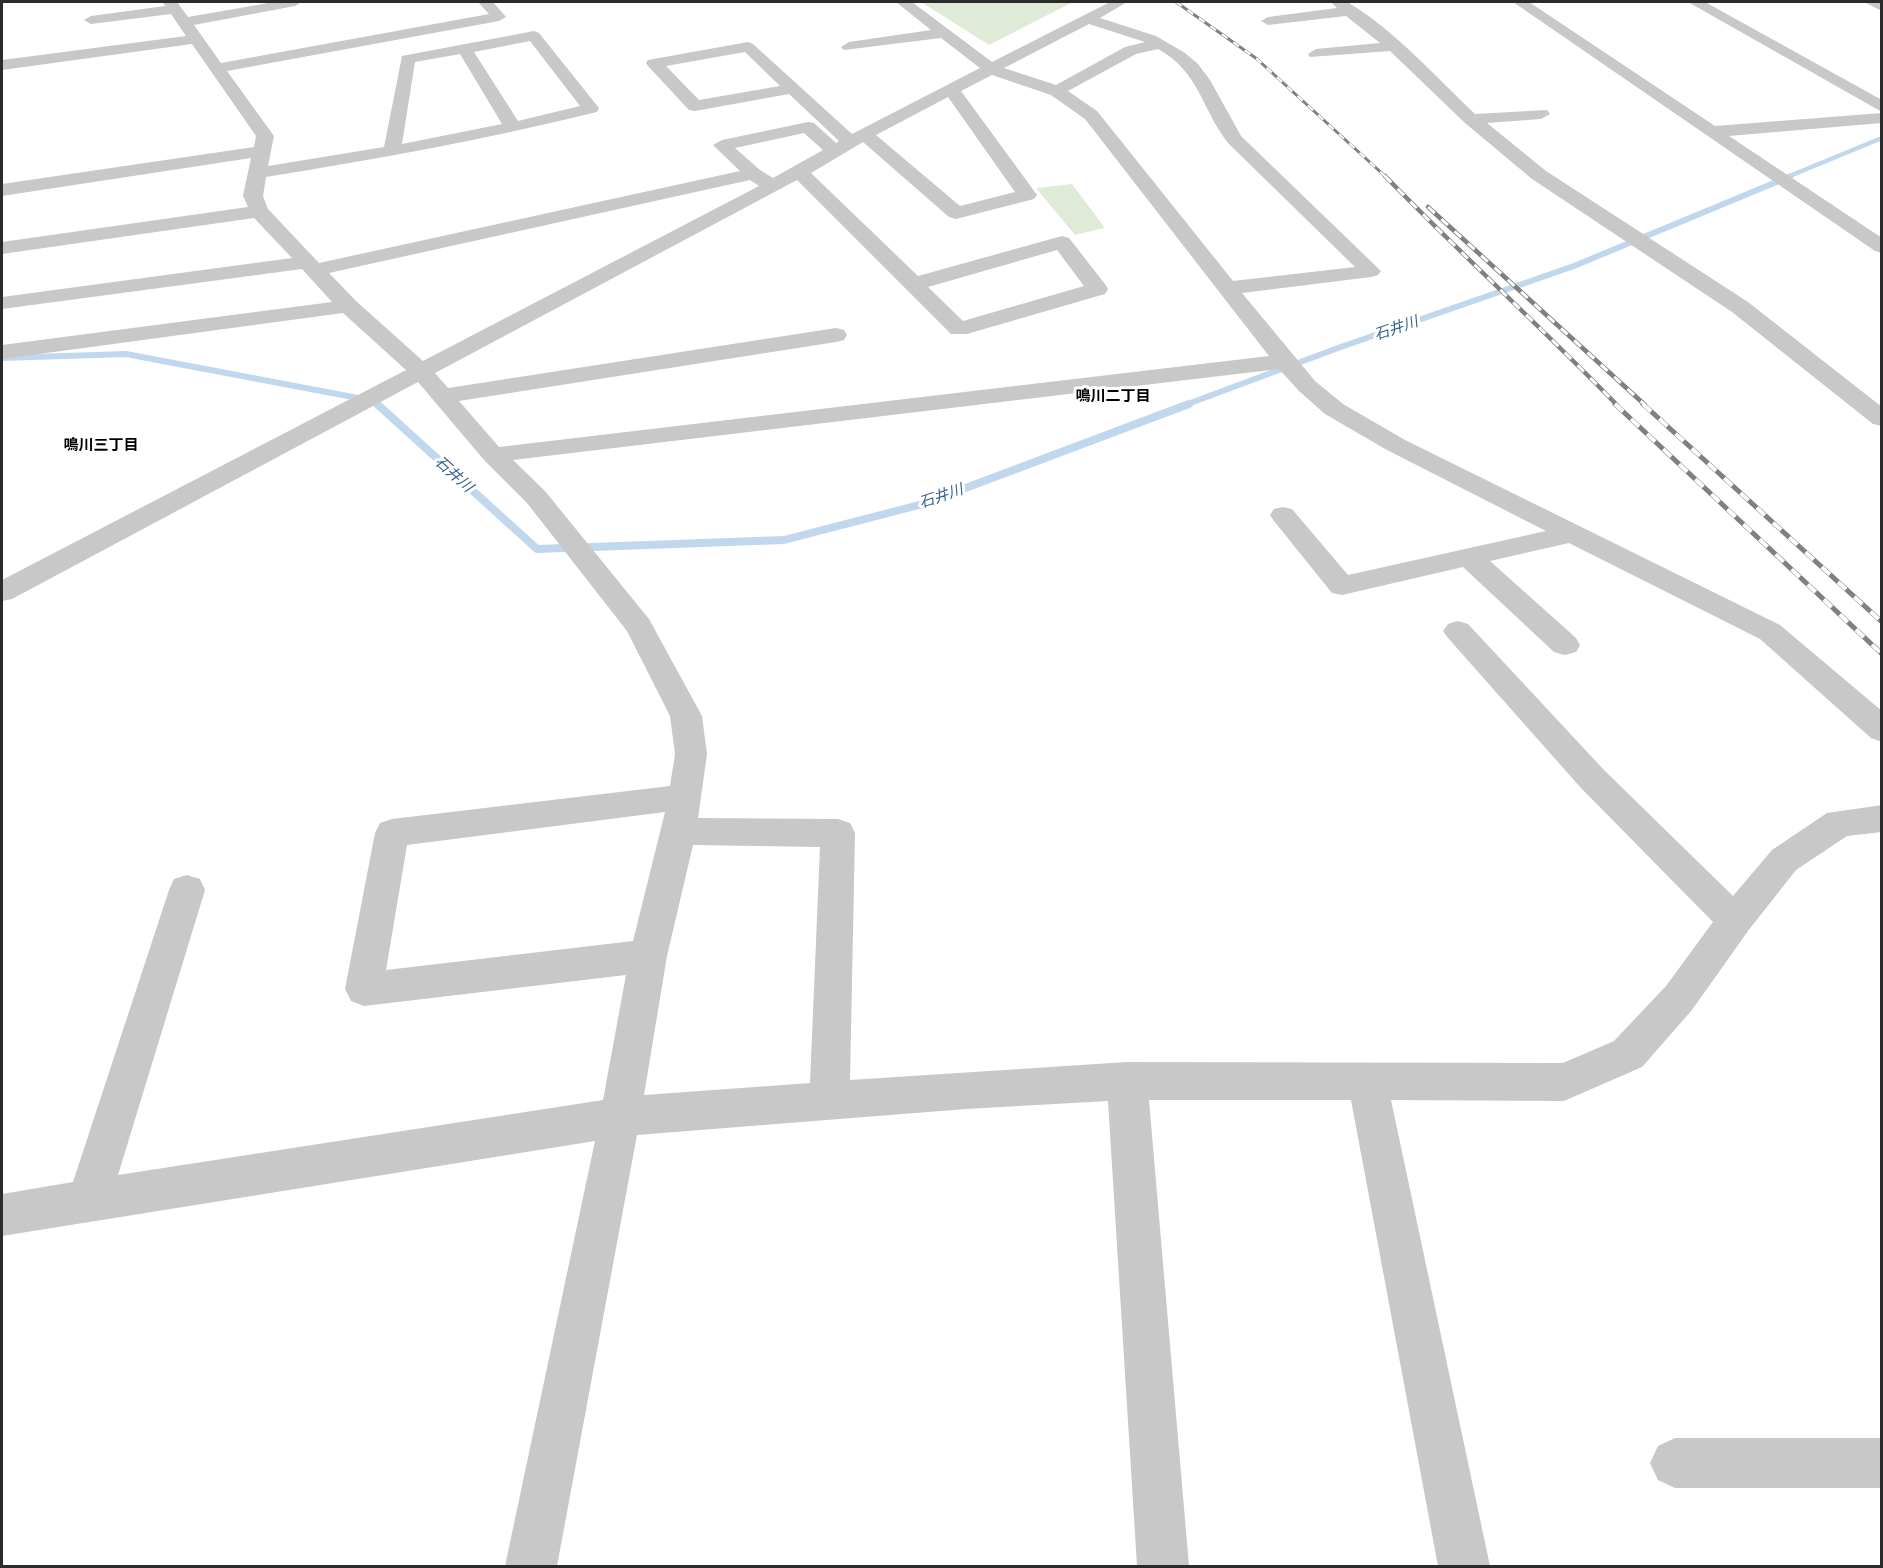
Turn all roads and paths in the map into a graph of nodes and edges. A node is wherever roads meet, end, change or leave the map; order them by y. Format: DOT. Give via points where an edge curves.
graph roads {
  1 [pos="290,2"];
  2 [pos="485,2"];
  3 [pos="903,2"];
  4 [pos="1120,2"];
  5 [pos="1520,2"];
  6 [pos="1695,2"];
  7 [pos="1871,2"];
  8 [pos="1344,6"];
  9 [pos="1881,7"];
  10 [pos="406,16"];
  11 [pos="181,18"];
  12 [pos="300,18"];
  13 [pos="1087,19"];
  14 [pos="91,20"];
  15 [pos="1268,21"];
  16 [pos="417,31"];
  17 [pos="314,33"];
  18 [pos="943,33"];
  19 [pos="1158,44"];
  20 [pos="1394,46"];
  21 [pos="328,47"];
  22 [pos="464,48"];
  23 [pos="1316,54"];
  24 [pos="866,63"];
  25 [pos="2,65"];
  26 [pos="218,68"];
  27 [pos="991,69"];
  28 [pos="794,88"];
  29 [pos="951,89"];
  30 [pos="1057,91"];
  31 [pos="1475,99"];
  32 [pos="1452,101"];
  33 [pos="1881,107"];
  34 [pos="1541,114"];
  35 [pos="1881,118"];
  36 [pos="1471,120"];
  37 [pos="513,127"];
  38 [pos="1711,132"];
  39 [pos="849,142"];
  40 [pos="392,151"];
  41 [pos="260,162"];
  42 [pos="799,172"];
  43 [pos="762,179"];
  44 [pos="2,190"];
  45 [pos="259,211"];
  46 [pos="1881,247"];
  47 [pos="2,248"];
  48 [pos="312,266"];
  49 [pos="914,284"];
  50 [pos="1228,288"];
  51 [pos="2,303"];
  52 [pos="348,306"];
  53 [pos="836,335"];
  54 [pos="2,352"];
  55 [pos="1285,361"];
  56 [pos="421,371"];
  57 [pos="443,396"];
  58 [pos="1881,419"];
  59 [pos="493,455"];
  60 [pos="1283,514"];
  61 [pos="1569,534"];
  62 [pos="1470,558"];
  63 [pos="2,592"];
  64 [pos="1458,631"];
  65 [pos="1565,645"];
  66 [pos="1881,730"];
  67 [pos="682,814"];
  68 [pos="1881,818"];
  69 [pos="187,890"];
  70 [pos="1736,920"];
  71 [pos="648,956"];
  72 [pos="1367,1080"];
  73 [pos="1127,1082"];
  74 [pos="828,1100"];
  75 [pos="620,1117"];
  76 [pos="89,1199"];
  77 [pos="2,1215"];
  78 [pos="1881,1462"];
  79 [pos="1676,1463"];
  80 [pos="531,1566"];
  81 [pos="1163,1566"];
  82 [pos="1464,1566"];
  1 -- 11 [label="street"];
  1 -- 12 [label="street"];
  2 -- 16 [label="street" via="499,17"];
  3 -- 18 [label="street"];
  4 -- 13 [label="street"];
  5 -- 38 [label="street"];
  6 -- 33 [label="street"];
  7 -- 9 [label="street"];
  8 -- 15 [label="street"];
  8 -- 20 [label="street"];
  10 -- 16 [label="street"];
  11 -- 14 [label="street"];
  11 -- 25 [label="street"];
  11 -- 26 [label="street"];
  13 -- 19 [label="street"];
  13 -- 27 [label="street"];
  16 -- 21 [label="street"];
  17 -- 21 [label="street"];
  18 -- 24 [label="street" via="842,42"];
  18 -- 27 [label="street"];
  19 -- 30 [label="street" via="1131,50"];
  19 -- 50 [label="street" via="1182,57 1194,69 1234,139 1371,271"];
  20 -- 23 [label="street"];
  20 -- 32 [label="street"];
  21 -- 26 [label="street"];
  22 -- 37 [label="street"];
  22 -- 37 [label="street" via="534,36 591,108"];
  22 -- 40 [label="street" via="408,59"];
  26 -- 41 [label="street" via="265,136"];
  27 -- 29 [label="street"];
  27 -- 30 [label="street"];
  28 -- 28 [label="street" via="748,47 654,63 695,106"];
  28 -- 39 [label="street"];
  29 -- 39 [label="street"];
  29 -- 39 [label="street" via="1027,195 956,213"];
  30 -- 50 [label="street" via="1091,115"];
  31 -- 32 [label="street"];
  32 -- 36 [label="street"];
  34 -- 36 [label="street"];
  35 -- 38 [label="street"];
  36 -- 58 [label="street" via="1539,175 1740,307"];
  37 -- 40 [label="street"];
  38 -- 46 [label="street"];
  39 -- 42 [label="street"];
  39 -- 43 [label="street" via="808,127 722,145"];
  40 -- 41 [label="street"];
  41 -- 44 [label="street"];
  41 -- 45 [label="street" via="253,196"];
  42 -- 43 [label="street"];
  42 -- 49 [label="street"];
  43 -- 48 [label="street"];
  43 -- 56 [label="street"];
  45 -- 47 [label="street"];
  45 -- 48 [label="street"];
  48 -- 51 [label="street"];
  48 -- 52 [label="street"];
  49 -- 49 [label="street" via="959,329 1097,289 1062,242"];
  50 -- 55 [label="street"];
  52 -- 54 [label="street"];
  52 -- 56 [label="street"];
  53 -- 57 [label="street"];
  55 -- 59 [label="street"];
  55 -- 61 [label="street" via="1334,409"];
  56 -- 57 [label="street"];
  56 -- 63 [label="street"];
  57 -- 59 [label="street"];
  59 -- 67 [label="street" via="536,497 645,637 686,716 691,754"];
  60 -- 62 [label="street" via="1342,586"];
  61 -- 62 [label="street"];
  61 -- 66 [label="street" via="1770,632"];
  62 -- 65 [label="street"];
  64 -- 70 [label="street" via="1521,704 1681,869"];
  67 -- 71 [label="street"];
  67 -- 71 [label="street" via="392,833 364,988"];
  67 -- 74 [label="street" via="838,833"];
  68 -- 70 [label="street" via="1839,824 1784,860"];
  69 -- 76 [label="street"];
  70 -- 72 [label="street" via="1679,998 1628,1054 1564,1082"];
  71 -- 75 [label="street"];
  72 -- 73 [label="street"];
  72 -- 82 [label="street"];
  73 -- 74 [label="street"];
  73 -- 81 [label="street"];
  74 -- 75 [label="street"];
  75 -- 76 [label="street"];
  75 -- 80 [label="street"];
  76 -- 77 [label="street"];
  78 -- 79 [label="street"];
}
